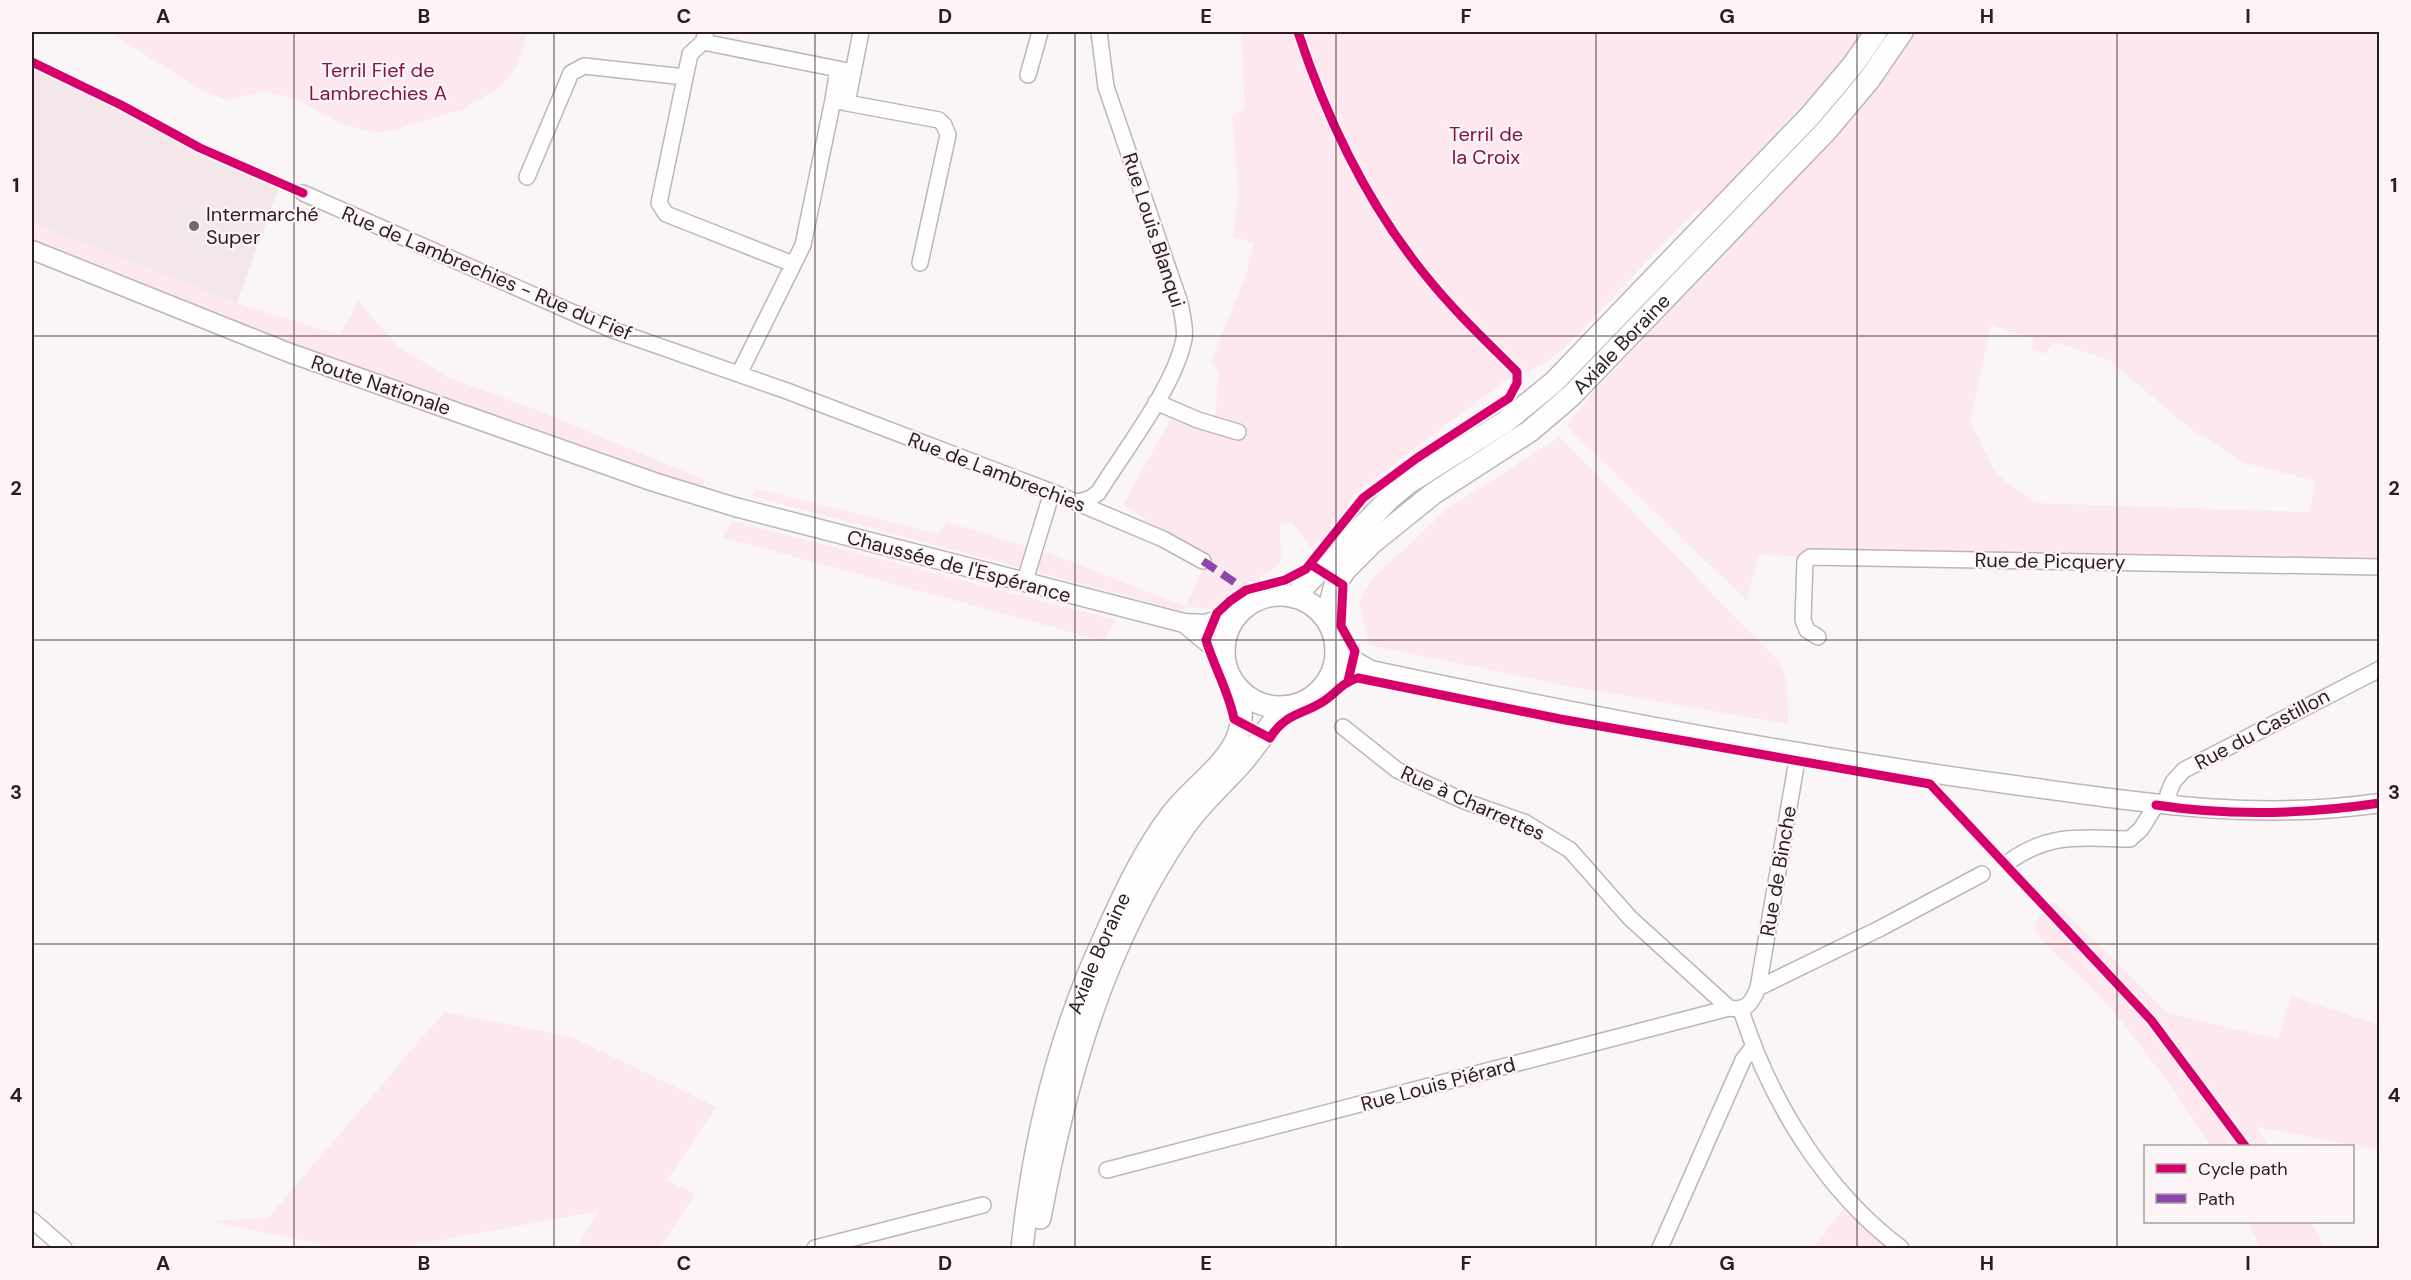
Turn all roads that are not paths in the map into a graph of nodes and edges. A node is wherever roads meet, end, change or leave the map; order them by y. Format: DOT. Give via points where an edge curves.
graph roads {
  1 [pos="861,32"];
  2 [pos="1040,32"];
  3 [pos="1099,32"];
  4 [pos="1876,32"];
  5 [pos="1902,32"];
  6 [pos="705,37"];
  7 [pos="845,70"];
  8 [pos="1028,75"];
  9 [pos="685,77"];
  10 [pos="840,102"];
  11 [pos="527,177"];
  12 [pos="303,193"];
  13 [pos="32,250"];
  14 [pos="793,264"];
  15 [pos="920,264"];
  16 [pos="740,374"];
  17 [pos="787,391"];
  18 [pos="1156,402"];
  19 [pos="1238,432"];
  20 [pos="1052,492"];
  21 [pos="1077,502"];
  22 [pos="735,507"];
  23 [pos="1203,561"];
  24 [pos="2379,567"];
  25 [pos="1026,584"];
  26 [pos="1294,597"];
  27 [pos="1240,613"];
  28 [pos="1184,623"];
  29 [pos="1333,635"];
  30 [pos="1818,637"];
  31 [pos="1227,669"];
  32 [pos="2379,669"];
  33 [pos="1371,670"];
  34 [pos="1326,683"];
  35 [pos="1240,691"];
  36 [pos="1284,707"];
  37 [pos="1343,727"];
  38 [pos="1798,754"];
  39 [pos="2379,803"];
  40 [pos="2164,806"];
  41 [pos="2010,861"];
  42 [pos="1982,874"];
  43 [pos="1758,988"];
  44 [pos="1740,1008"];
  45 [pos="1752,1045"];
  46 [pos="1107,1170"];
  47 [pos="983,1205"];
  48 [pos="32,1220"];
  49 [pos="64,1248"];
  50 [pos="815,1248"];
  51 [pos="1022,1248"];
  52 [pos="1035,1248"];
  53 [pos="1660,1248"];
  54 [pos="1901,1248"];
  1 -- 7 [label="street"];
  2 -- 8 [label="street"];
  3 -- 18 [label="street, Rue Louis Blanqui" via="1106,87 1183,320 1180,353"];
  4 -- 26 [label="highway, Axiale Boraine" via="1810,116 1554,382 1505,422 1408,483"];
  5 -- 29 [label="highway, Axiale Boraine" via="1827,130 1571,396 1530,431 1416,506 1345,570 1329,601"];
  6 -- 7 [label="street"];
  6 -- 9 [label="street" via="690,54"];
  7 -- 10 [label="street"];
  9 -- 11 [label="street" via="584,66 570,74"];
  9 -- 14 [label="street" via="659,203 662,209 666,214"];
  10 -- 14 [label="street" via="803,245"];
  10 -- 15 [label="street" via="939,120 946,129 948,135"];
  12 -- 16 [label="street, Rue de Lambrechies - Rue du Fief" via="610,329"];
  13 -- 22 [label="main road, Route Nationale" via="287,352"];
  14 -- 16 [label="street"];
  16 -- 17 [label="street, Rue de Lambrechies - Rue du Fief"];
  17 -- 20 [label="street, Rue de Lambrechies"];
  18 -- 19 [label="street"];
  18 -- 21 [label="street, Rue Louis Blanqui" via="1098,493"];
  20 -- 21 [label="street, Rue de Lambrechies"];
  20 -- 25 [label="street"];
  21 -- 23 [label="street, Rue de Lambrechies" via="1163,538"];
  22 -- 25 [label="main road, Chaussée de l'Espérance"];
  24 -- 30 [label="street, Rue de Picquery" via="1810,557 1806,561 1803,620 1807,630"];
  25 -- 28 [label="main road, Chaussée de l'Espérance"];
  26 -- 27 [label="highway" via="1263,598"];
  26 -- 29 [label="highway" via="1318,610"];
  27 -- 28 [label="main road" via="1205,624"];
  27 -- 31 [label="highway" via="1227,636"];
  28 -- 31 [label="main road" via="1214,647"];
  29 -- 33 [label="main road" via="1343,654"];
  29 -- 34 [label="highway" via="1334,665"];
  31 -- 35 [label="highway"];
  32 -- 40 [label="street, Rue du Castillon" via="2184,770 2173,782"];
  33 -- 34 [label="main road" via="1349,673"];
  33 -- 38 [label="main road" via="1523,703"];
  34 -- 36 [label="highway" via="1307,700"];
  35 -- 36 [label="highway" via="1259,703"];
  35 -- 51 [label="highway, Axiale Boraine" via="1242,724 1235,743 1171,815 1150,847 1103,940 1078,1003 1044,1117"];
  36 -- 52 [label="highway, Axiale Boraine" via="1240,765 1182,830 1121,942 1077,1053 1050,1162"];
  37 -- 44 [label="street, Rue à Charrettes" via="1397,770 1464,801 1524,822 1570,850 1630,918"];
  38 -- 40 [label="main road"];
  38 -- 43 [label="street, Rue de Binche"];
  39 -- 40 [label="main road" via="2311,810"];
  40 -- 41 [label="street, Rue du Castillon" via="2130,839 2062,838 2037,844"];
  42 -- 43 [label="street"];
  43 -- 44 [label="street"];
  44 -- 45 [label="street" via="1754,1032"];
  44 -- 46 [label="street, Rue Louis Piérard"];
  45 -- 53 [label="street"];
  45 -- 54 [label="street" via="1813,1156 1857,1212"];
  47 -- 50 [label="street"];
  48 -- 49 [label="street"];
}
